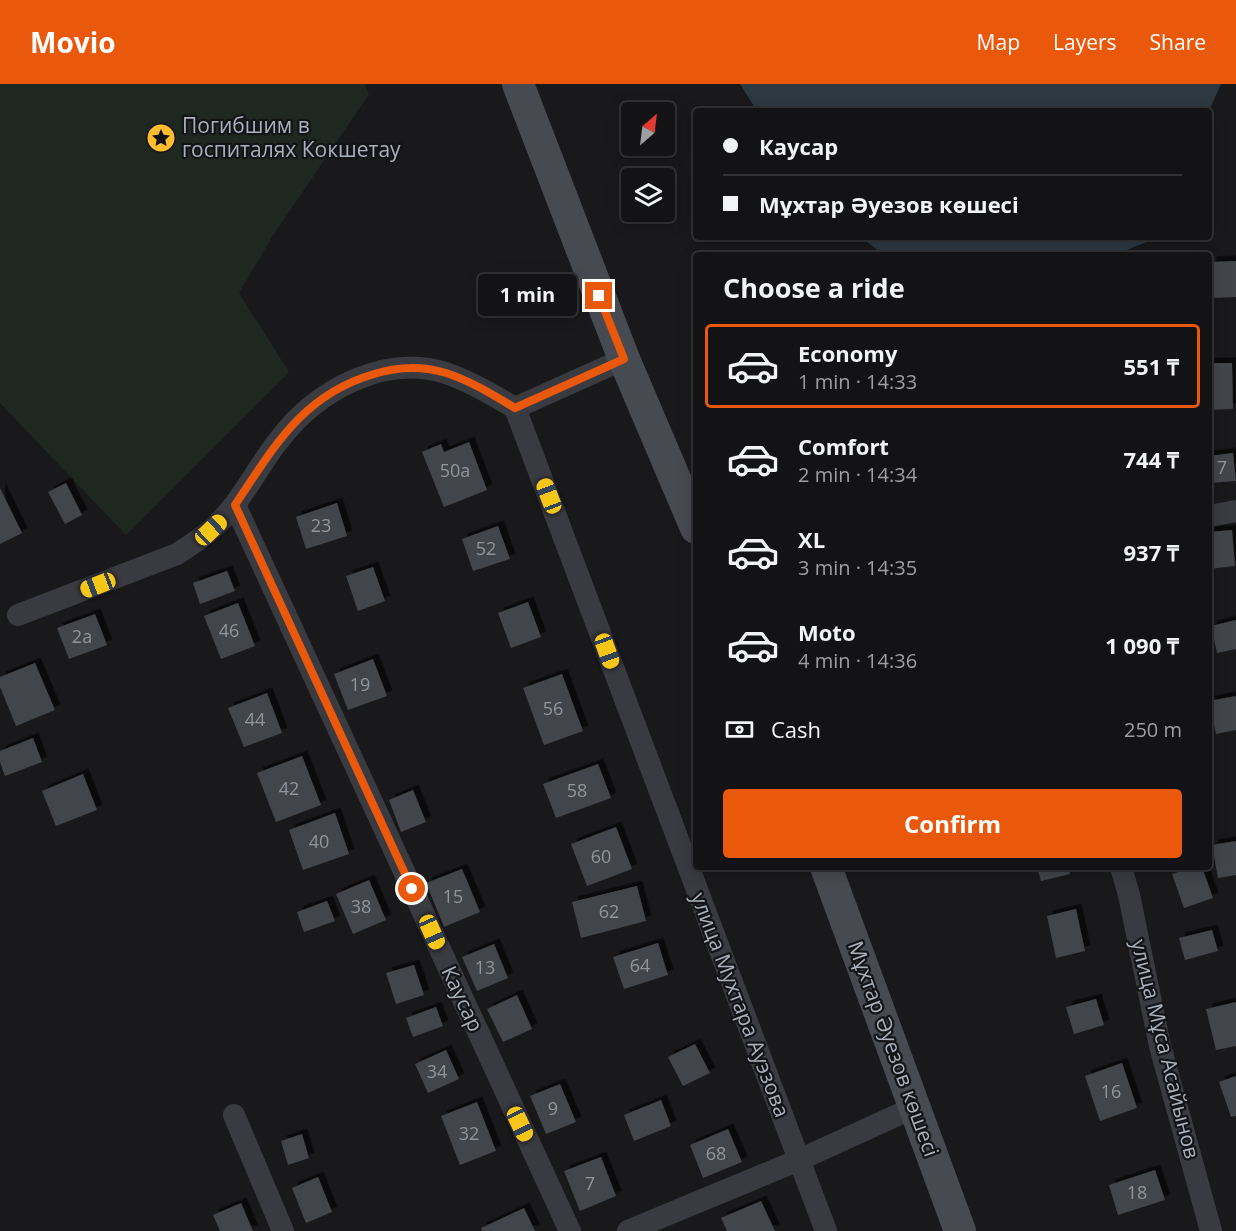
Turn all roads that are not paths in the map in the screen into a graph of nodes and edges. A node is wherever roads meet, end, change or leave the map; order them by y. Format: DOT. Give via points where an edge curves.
graph roads {
  1 [pos="518,84"];
  2 [pos="624,359"];
  3 [pos="515,408"];
  4 [pos="235,505"];
  5 [pos="1236,511"];
  6 [pos="1212,515"];
  7 [pos="693,521"];
  8 [pos="18,615"];
  9 [pos="827,870"];
  10 [pos="1122,870"];
  11 [pos="915,1107"];
  12 [pos="234,1115"];
  13 [pos="799,1160"];
  14 [pos="283,1231"];
  15 [pos="570,1231"];
  16 [pos="628,1231"];
  17 [pos="826,1231"];
  18 [pos="960,1231"];
  19 [pos="1211,1231"];
  1 -- 2 [label="main road"];
  2 -- 3 [label="street"];
  2 -- 7 [label="main road"];
  3 -- 4 [label="street" via="444,373 414,368 384,371 350,381 323,397 279,439"];
  3 -- 13 [label="street, улица Мухтара Ауэзова"];
  4 -- 8 [label="street" via="201,539 177,554"];
  4 -- 15 [label="street, Каусар"];
  5 -- 6 [label="street"];
  9 -- 11 [label="main road, Мұхтар Әуезов көшесі"];
  10 -- 19 [label="street, улица Мұса Асайынов" via="1160,1046"];
  11 -- 13 [label="street"];
  11 -- 18 [label="main road, Мұхтар Әуезов көшесі"];
  12 -- 14 [label="street"];
  13 -- 16 [label="street"];
  13 -- 17 [label="street, улица Мухтара Ауэзова"];
}
